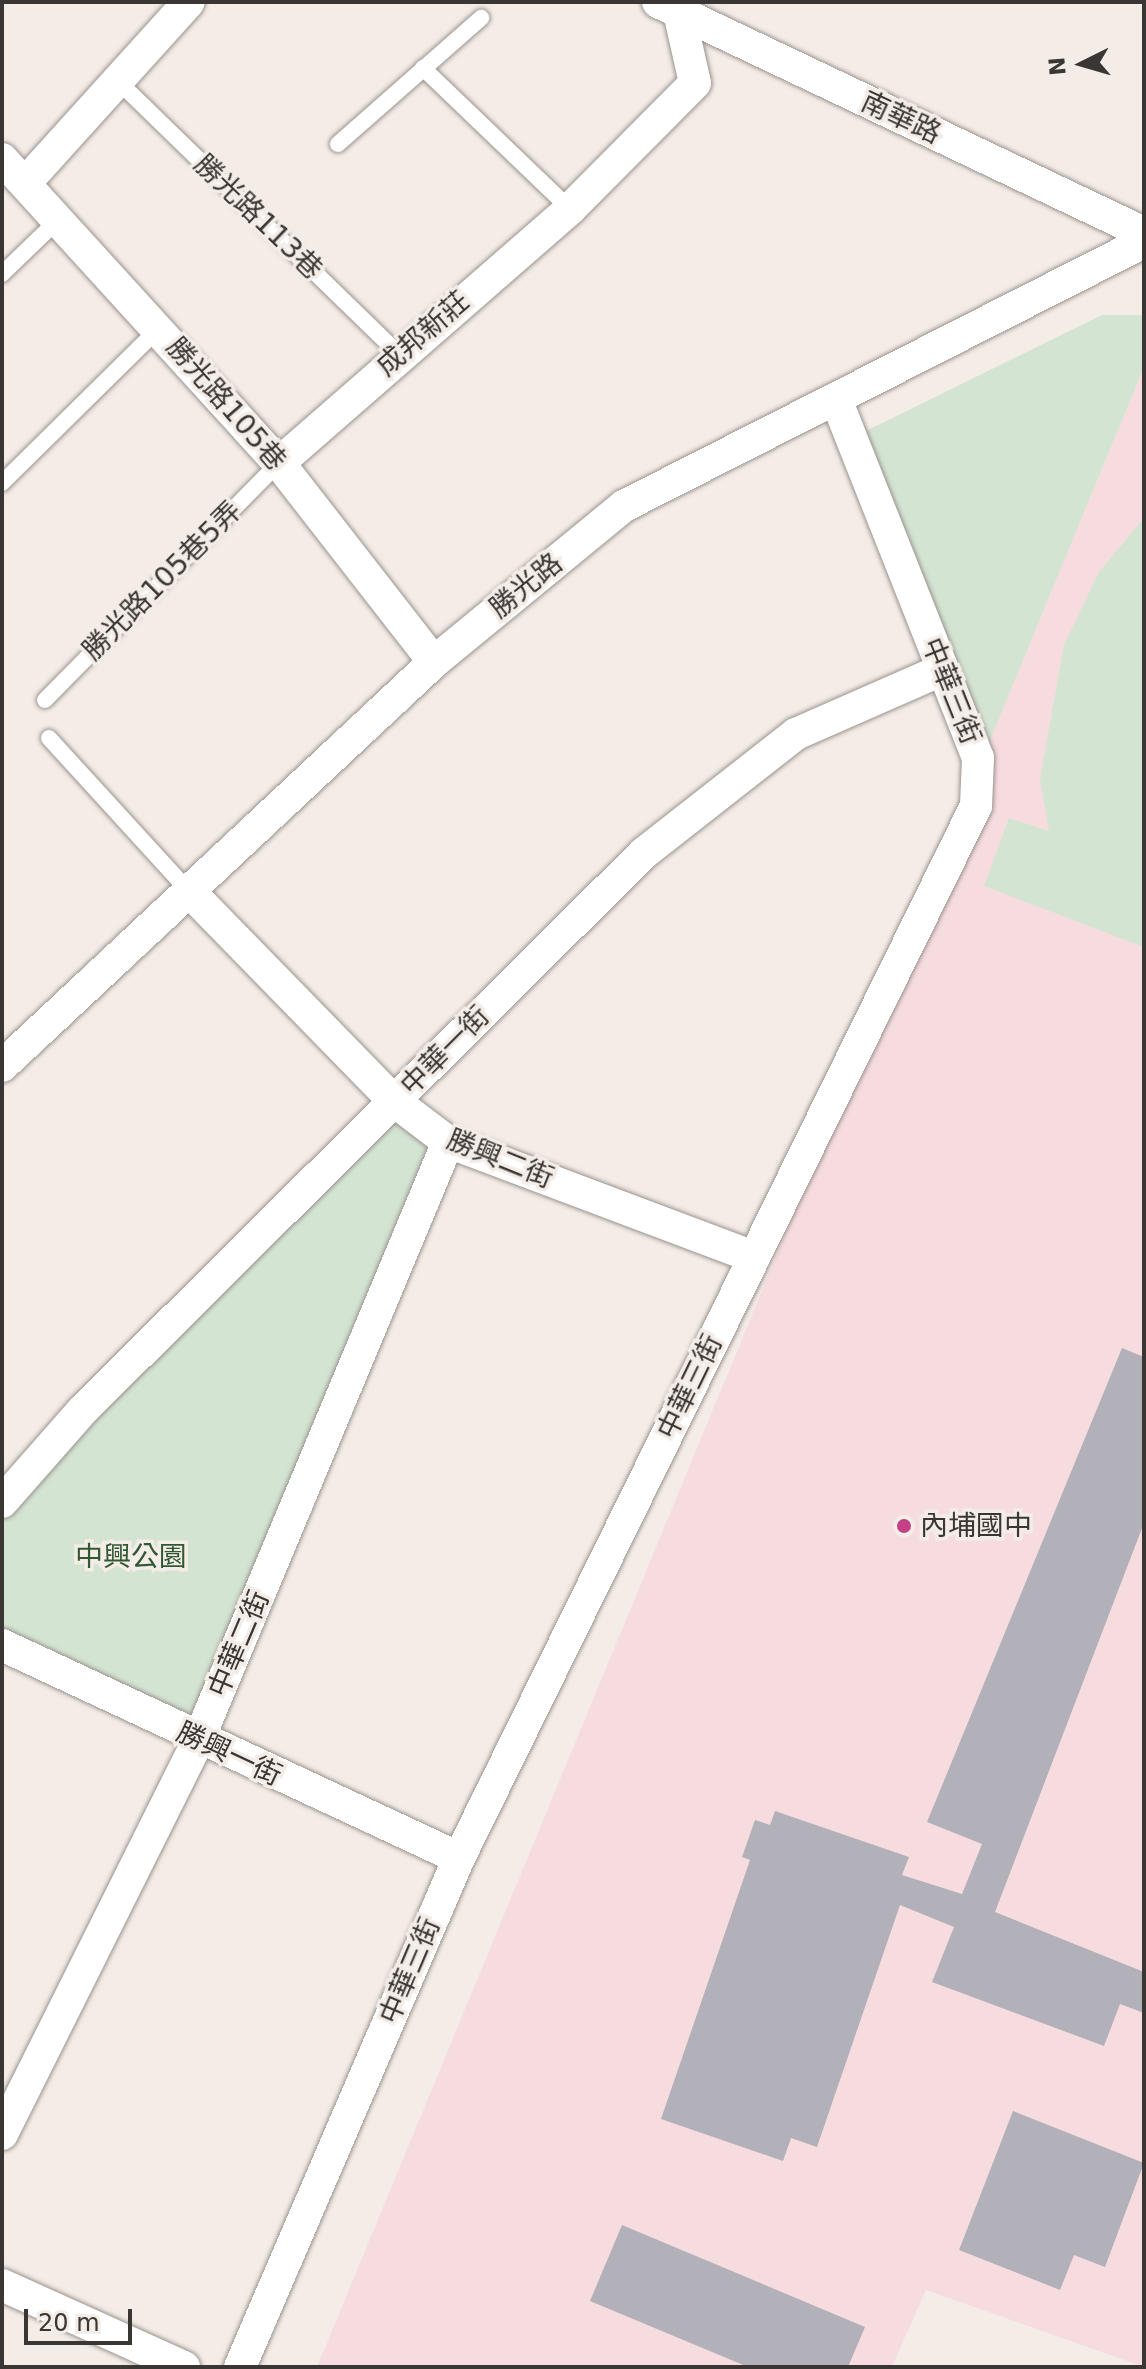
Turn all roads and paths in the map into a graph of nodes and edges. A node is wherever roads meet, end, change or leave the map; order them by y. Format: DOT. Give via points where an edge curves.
graph roads {
  1 [pos="189,2"];
  2 [pos="668,7"];
  3 [pos="481,18"];
  4 [pos="423,68"];
  5 [pos="118,81"];
  6 [pos="338,144"];
  7 [pos="2,159"];
  8 [pos="27,181"];
  9 [pos="570,209"];
  10 [pos="60,218"];
  11 [pos="1144,233"];
  12 [pos="1144,242"];
  13 [pos="2,274"];
  14 [pos="159,328"];
  15 [pos="398,353"];
  16 [pos="837,401"];
  17 [pos="279,463"];
  18 [pos="2,483"];
  19 [pos="434,662"];
  20 [pos="942,670"];
  21 [pos="45,700"];
  22 [pos="49,738"];
  23 [pos="188,890"];
  24 [pos="2,1066"];
  25 [pos="394,1101"];
  26 [pos="448,1142"];
  27 [pos="754,1257"];
  28 [pos="2,1502"];
  29 [pos="2,1645"];
  30 [pos="198,1741"];
  31 [pos="459,1858"];
  32 [pos="2,2134"];
  33 [pos="2,2285"];
  34 [pos="184,2367"];
  35 [pos="240,2367"];
  1 -- 5 [label="street"];
  2 -- 9 [label="street, 成邦新莊" via="695,83"];
  2 -- 11 [label="street, 南華路"];
  3 -- 4 [label="lane"];
  4 -- 6 [label="lane"];
  4 -- 9 [label="lane"];
  5 -- 8 [label="street"];
  5 -- 15 [label="lane, 勝光路113巷"];
  7 -- 8 [label="street, 勝光路105巷"];
  8 -- 10 [label="street, 勝光路105巷"];
  9 -- 15 [label="street, 成邦新莊"];
  10 -- 13 [label="lane"];
  10 -- 14 [label="street, 勝光路105巷"];
  12 -- 16 [label="street, 勝光路"];
  14 -- 17 [label="street, 勝光路105巷"];
  14 -- 18 [label="lane"];
  15 -- 17 [label="street, 成邦新莊"];
  16 -- 19 [label="street, 勝光路" via="624,506"];
  16 -- 20 [label="street, 中華三街"];
  17 -- 19 [label="street, 勝光路105巷"];
  17 -- 21 [label="lane, 勝光路105巷5弄"];
  19 -- 23 [label="street, 勝光路"];
  20 -- 25 [label="street, 中華一街" via="796,734 644,853"];
  20 -- 27 [label="street, 中華三街" via="978,758 976,806"];
  22 -- 23 [label="lane"];
  23 -- 24 [label="street, 勝光路"];
  23 -- 25 [label="street, 勝興二街"];
  25 -- 26 [label="street, 勝興二街"];
  25 -- 28 [label="street, 中華一街" via="82,1411"];
  26 -- 27 [label="street, 勝興二街"];
  26 -- 30 [label="street, 中華二街"];
  27 -- 31 [label="street, 中華三街"];
  29 -- 30 [label="street, 勝興一街"];
  30 -- 31 [label="street, 勝興一街"];
  30 -- 32 [label="street, 中華二街"];
  31 -- 35 [label="street, 中華三街"];
  33 -- 34 [label="street"];
}
